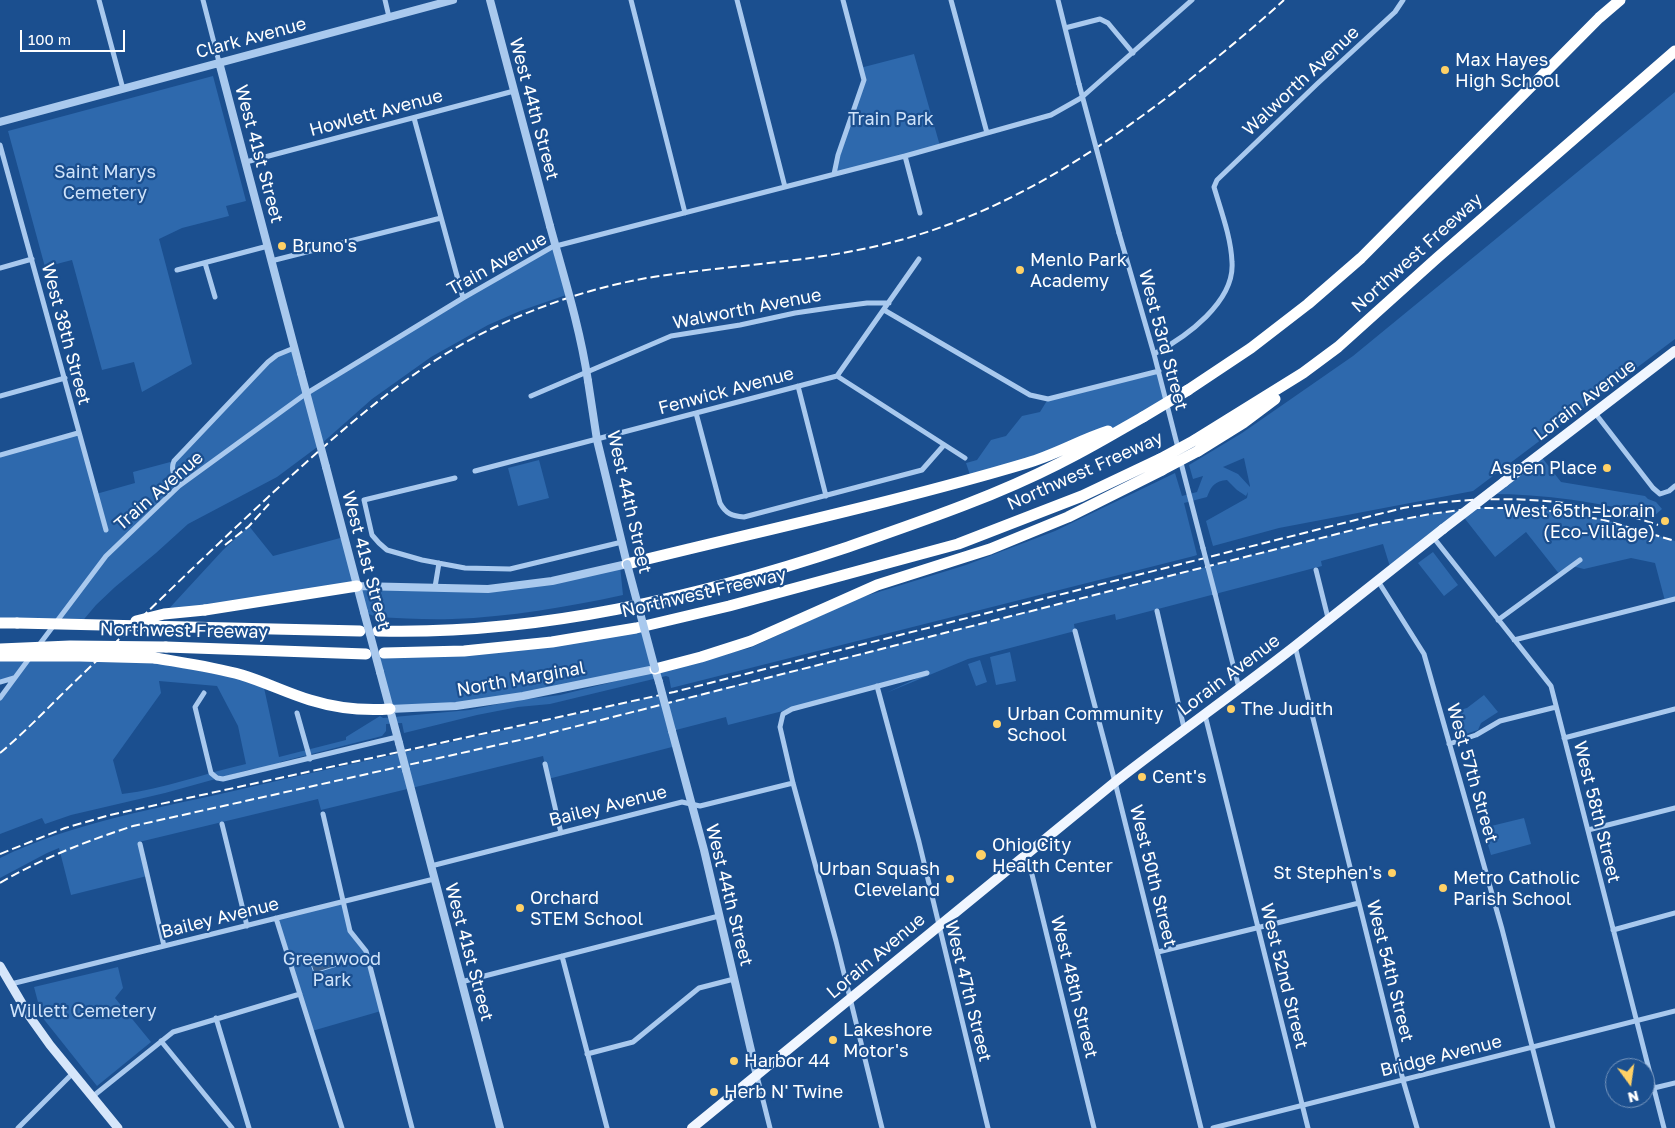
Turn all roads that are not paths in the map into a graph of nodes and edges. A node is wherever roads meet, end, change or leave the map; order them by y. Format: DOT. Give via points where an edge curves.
graph roads {
  1 [pos="99,0"];
  2 [pos="203,0"];
  3 [pos="385,0"];
  4 [pos="453,0"];
  5 [pos="490,0"];
  6 [pos="631,0"];
  7 [pos="737,0"];
  8 [pos="843,0"];
  9 [pos="952,0"];
  10 [pos="1058,0"];
  11 [pos="1192,0"];
  12 [pos="1403,0"];
  13 [pos="1620,0"];
  14 [pos="389,17"];
  15 [pos="1065,28"];
  16 [pos="1675,51"];
  17 [pos="1133,53"];
  18 [pos="219,62"];
  19 [pos="123,89"];
  20 [pos="514,91"];
  21 [pos="414,118"];
  22 [pos="0,122"];
  23 [pos="987,133"];
  24 [pos="0,145"];
  25 [pos="905,156"];
  26 [pos="246,162"];
  27 [pos="834,174"];
  28 [pos="785,187"];
  29 [pos="686,213"];
  30 [pos="920,213"];
  31 [pos="441,218"];
  32 [pos="268,246"];
  33 [pos="32,259"];
  34 [pos="919,259"];
  35 [pos="271,261"];
  36 [pos="205,263"];
  37 [pos="0,268"];
  38 [pos="177,270"];
  39 [pos="215,297"];
  40 [pos="463,298"];
  41 [pos="889,303"];
  42 [pos="884,310"];
  43 [pos="294,348"];
  44 [pos="1675,351"];
  45 [pos="1154,354"];
  46 [pos="1159,371"];
  47 [pos="837,376"];
  48 [pos="65,378"];
  49 [pos="798,386"];
  50 [pos="0,396"];
  51 [pos="531,396"];
  52 [pos="696,413"];
  53 [pos="1594,413"];
  54 [pos="1140,419"];
  55 [pos="78,433"];
  56 [pos="597,440"];
  57 [pos="944,445"];
  58 [pos="0,455"];
  59 [pos="965,458"];
  60 [pos="1161,464"];
  61 [pos="475,471"];
  62 [pos="455,478"];
  63 [pos="179,486"];
  64 [pos="1675,486"];
  65 [pos="826,496"];
  66 [pos="106,530"];
  67 [pos="1433,537"];
  68 [pos="622,542"];
  69 [pos="1580,560"];
  70 [pos="439,563"];
  71 [pos="627,564"];
  72 [pos="1316,570"];
  73 [pos="1378,580"];
  74 [pos="357,586"];
  75 [pos="435,587"];
  76 [pos="1675,599"];
  77 [pos="1157,611"];
  78 [pos="1328,618"];
  79 [pos="1498,620"];
  80 [pos="0,623"];
  81 [pos="122,625"];
  82 [pos="360,631"];
  83 [pos="378,631"];
  84 [pos="1075,631"];
  85 [pos="1514,640"];
  86 [pos="1295,646"];
  87 [pos="0,649"];
  88 [pos="366,654"];
  89 [pos="384,654"];
  90 [pos="0,656"];
  91 [pos="655,669"];
  92 [pos="927,673"];
  93 [pos="14,678"];
  94 [pos="0,682"];
  95 [pos="877,686"];
  96 [pos="1239,688"];
  97 [pos="204,693"];
  98 [pos="0,698"];
  99 [pos="1556,706"];
  100 [pos="390,709"];
  101 [pos="1675,709"];
  102 [pos="297,713"];
  103 [pos="1205,714"];
  104 [pos="1184,728"];
  105 [pos="1564,738"];
  106 [pos="398,740"];
  107 [pos="1449,744"];
  108 [pos="310,759"];
  109 [pos="545,764"];
  110 [pos="1115,782"];
  111 [pos="793,783"];
  112 [pos="690,804"];
  113 [pos="1675,808"];
  114 [pos="322,814"];
  115 [pos="222,824"];
  116 [pos="1588,830"];
  117 [pos="560,833"];
  118 [pos="140,844"];
  119 [pos="1027,854"];
  120 [pos="431,866"];
  121 [pos="434,879"];
  122 [pos="342,902"];
  123 [pos="1359,903"];
  124 [pos="1675,913"];
  125 [pos="719,916"];
  126 [pos="276,918"];
  127 [pos="247,926"];
  128 [pos="938,926"];
  129 [pos="1258,928"];
  130 [pos="1613,930"];
  131 [pos="164,946"];
  132 [pos="1158,952"];
  133 [pos="562,956"];
  134 [pos="0,966"];
  135 [pos="734,979"];
  136 [pos="461,982"];
  137 [pos="11,984"];
  138 [pos="300,994"];
  139 [pos="849,1000"];
  140 [pos="1675,1011"];
  141 [pos="216,1018"];
  142 [pos="1637,1021"];
  143 [pos="161,1041"];
  144 [pos="1533,1047"];
  145 [pos="587,1054"];
  146 [pos="1646,1058"];
  147 [pos="73,1073"];
  148 [pos="757,1076"];
  149 [pos="1404,1080"];
  150 [pos="1675,1083"];
  151 [pos="1655,1088"];
  152 [pos="1655,1092"];
  153 [pos="92,1097"];
  154 [pos="1303,1106"];
  155 [pos="18,1128"];
  156 [pos="118,1128"];
  157 [pos="232,1128"];
  158 [pos="249,1128"];
  159 [pos="342,1128"];
  160 [pos="412,1128"];
  161 [pos="500,1128"];
  162 [pos="607,1128"];
  163 [pos="692,1128"];
  164 [pos="770,1128"];
  165 [pos="882,1128"];
  166 [pos="988,1128"];
  167 [pos="1094,1128"];
  168 [pos="1201,1128"];
  169 [pos="1213,1128"];
  170 [pos="1308,1128"];
  171 [pos="1417,1128"];
  172 [pos="1553,1128"];
  173 [pos="1664,1128"];
  1 -- 19 [label="street"];
  2 -- 18 [label="street, West 41st Street"];
  3 -- 14 [label="street"];
  4 -- 14 [label="street, Clark Avenue"];
  5 -- 20 [label="street, West 44th Street"];
  6 -- 29 [label="street"];
  7 -- 28 [label="street"];
  8 -- 27 [label="street" via="864,80"];
  9 -- 23 [label="street"];
  10 -- 15 [label="street, West 53rd Street"];
  11 -- 17 [label="street, Train Avenue"];
  12 -- 45 [label="street, Walworth Avenue" via="1395,12 1216,180 1214,187 1230,244 1232,274 1228,286 1223,298 1196,326 1174,344"];
  13 -- 54 [label="highway, Northwest Freeway, bridge" via="1361,258 1251,348"];
  14 -- 18 [label="street, Clark Avenue"];
  15 -- 17 [label="street" via="1100,19 1108,23"];
  15 -- 45 [label="street, West 53rd Street, bridge"];
  16 -- 60 [label="highway, Northwest Freeway, bridge" via="1338,347 1196,445"];
  17 -- 23 [label="street, Train Avenue" via="1081,98 1050,115"];
  18 -- 19 [label="street, Clark Avenue"];
  18 -- 26 [label="street, West 41st Street"];
  19 -- 22 [label="street, Clark Avenue"];
  20 -- 21 [label="street, Howlett Avenue"];
  20 -- 56 [label="street, West 44th Street, bridge" via="583,347"];
  21 -- 26 [label="street, Howlett Avenue"];
  21 -- 31 [label="street"];
  23 -- 25 [label="street, Train Avenue"];
  24 -- 33 [label="street, West 38th Street"];
  25 -- 27 [label="street, Train Avenue"];
  25 -- 30 [label="street"];
  26 -- 32 [label="street, West 41st Street"];
  27 -- 28 [label="street, Train Avenue"];
  28 -- 29 [label="street, Train Avenue"];
  29 -- 40 [label="street, Train Avenue" via="552,247"];
  31 -- 35 [label="street"];
  31 -- 40 [label="street"];
  32 -- 35 [label="street, West 41st Street"];
  32 -- 36 [label="street"];
  33 -- 37 [label="street"];
  33 -- 48 [label="street, West 38th Street"];
  34 -- 41 [label="street"];
  35 -- 43 [label="street, West 41st Street"];
  36 -- 38 [label="street"];
  36 -- 39 [label="street"];
  40 -- 63 [label="street, Train Avenue" via="304,395"];
  41 -- 42 [label="street"];
  41 -- 51 [label="street, Walworth Avenue" via="795,313 671,336"];
  42 -- 46 [label="street" via="1038,398 1048,400"];
  42 -- 47 [label="street"];
  43 -- 63 [label="street" via="268,362 174,461 172,471"];
  43 -- 74 [label="street, West 41st Street, bridge"];
  44 -- 53 [label="main road, Lorain Avenue"];
  45 -- 46 [label="street, West 53rd Street"];
  46 -- 96 [label="street, West 53rd Street, bridge"];
  47 -- 49 [label="street, Fenwick Avenue"];
  47 -- 57 [label="street"];
  48 -- 50 [label="street"];
  48 -- 55 [label="street, West 38th Street"];
  49 -- 52 [label="street, Fenwick Avenue"];
  49 -- 65 [label="street"];
  52 -- 56 [label="street, Fenwick Avenue"];
  52 -- 65 [label="street" via="720,503 726,513 744,517"];
  53 -- 64 [label="street" via="1653,488 1660,494"];
  53 -- 67 [label="main road, Lorain Avenue, bridge"];
  54 -- 71 [label="highway" via="1028,463"];
  54 -- 83 [label="highway, Northwest Freeway" via="1058,464 973,501 749,578 581,616 473,629"];
  55 -- 58 [label="street"];
  55 -- 66 [label="street, West 38th Street"];
  56 -- 61 [label="street, Fenwick Avenue"];
  56 -- 68 [label="street, West 44th Street"];
  57 -- 59 [label="street"];
  57 -- 65 [label="street" via="922,470"];
  60 -- 89 [label="highway, Northwest Freeway" via="958,544 729,606 636,628 552,642 464,651"];
  60 -- 91 [label="highway" via="1068,517 990,549 877,586 743,644"];
  62 -- 70 [label="street" via="364,500 372,535 387,550"];
  63 -- 93 [label="street, Train Avenue" via="101,562"];
  67 -- 73 [label="main road, Lorain Avenue"];
  67 -- 79 [label="street, West 58th Street"];
  68 -- 70 [label="street" via="510,569 465,568"];
  68 -- 71 [label="street, West 44th Street"];
  69 -- 79 [label="street"];
  70 -- 75 [label="street"];
  71 -- 75 [label="street" via="552,581 488,589"];
  71 -- 91 [label="street, West 44th Street, bridge"];
  72 -- 78 [label="street"];
  73 -- 78 [label="main road, Lorain Avenue"];
  73 -- 107 [label="street, West 57th Street" via="1424,654"];
  74 -- 75 [label="street"];
  74 -- 81 [label="highway, bridge" via="164,614"];
  74 -- 100 [label="street, West 41st Street, bridge"];
  76 -- 85 [label="street"];
  77 -- 104 [label="street"];
  78 -- 86 [label="main road, Lorain Avenue"];
  79 -- 85 [label="street, West 58th Street"];
  80 -- 81 [label="highway, Northwest Freeway, bridge"];
  81 -- 82 [label="highway, Northwest Freeway, bridge"];
  84 -- 110 [label="street, West 50th Street"];
  85 -- 99 [label="street, West 58th Street" via="1551,686"];
  86 -- 96 [label="main road, Lorain Avenue"];
  86 -- 123 [label="street, West 54th Street"];
  87 -- 88 [label="highway, Northwest Freeway, bridge" via="52,646"];
  90 -- 100 [label="highway, bridge" via="155,658 243,675 330,705"];
  91 -- 100 [label="street, North Marginal" via="456,706"];
  91 -- 112 [label="street, West 44th Street, bridge"];
  92 -- 95 [label="street"];
  93 -- 94 [label="street"];
  93 -- 98 [label="street, Train Avenue"];
  95 -- 111 [label="street" via="783,714 780,728"];
  95 -- 128 [label="street, West 47th Street"];
  96 -- 103 [label="main road, Lorain Avenue"];
  97 -- 108 [label="street" via="195,708 212,775 216,778 224,779"];
  99 -- 105 [label="street, West 58th Street"];
  99 -- 107 [label="street" via="1500,721 1476,735"];
  100 -- 106 [label="street, West 41st Street"];
  101 -- 105 [label="street"];
  102 -- 108 [label="street"];
  103 -- 104 [label="main road, Lorain Avenue"];
  103 -- 129 [label="street, West 52nd Street"];
  104 -- 110 [label="main road, Lorain Avenue"];
  105 -- 116 [label="street, West 58th Street"];
  106 -- 108 [label="street"];
  106 -- 120 [label="street, West 41st Street, bridge"];
  107 -- 144 [label="street, West 57th Street"];
  109 -- 117 [label="street"];
  110 -- 119 [label="main road, Lorain Avenue"];
  110 -- 132 [label="street, West 50th Street"];
  111 -- 112 [label="street, Bailey Avenue" via="700,806"];
  111 -- 139 [label="street"];
  112 -- 117 [label="street, Bailey Avenue" via="682,802"];
  112 -- 125 [label="street, West 44th Street"];
  113 -- 116 [label="street"];
  114 -- 122 [label="street"];
  115 -- 127 [label="street"];
  116 -- 130 [label="street, West 58th Street"];
  117 -- 120 [label="street, Bailey Avenue"];
  118 -- 131 [label="street"];
  119 -- 128 [label="main road, Lorain Avenue"];
  119 -- 167 [label="street, West 48th Street"];
  120 -- 121 [label="street, West 41st Street"];
  121 -- 122 [label="street, Bailey Avenue"];
  121 -- 136 [label="street, West 41st Street"];
  122 -- 126 [label="street, Bailey Avenue"];
  122 -- 160 [label="street" via="350,931 366,951"];
  123 -- 129 [label="street"];
  123 -- 149 [label="street, West 54th Street"];
  124 -- 130 [label="street"];
  125 -- 133 [label="street"];
  125 -- 135 [label="street, West 44th Street"];
  126 -- 127 [label="street, Bailey Avenue"];
  126 -- 138 [label="street"];
  127 -- 131 [label="street, Bailey Avenue"];
  128 -- 139 [label="main road, Lorain Avenue"];
  128 -- 166 [label="street, West 47th Street"];
  129 -- 132 [label="street"];
  129 -- 154 [label="street, West 52nd Street"];
  130 -- 142 [label="street, West 58th Street"];
  131 -- 137 [label="street, Bailey Avenue"];
  132 -- 168 [label="street, West 50th Street"];
  133 -- 136 [label="street"];
  133 -- 145 [label="street"];
  134 -- 137 [label="main road"];
  135 -- 145 [label="street" via="700,988 633,1042"];
  135 -- 148 [label="street, West 44th Street"];
  136 -- 161 [label="street, West 41st Street"];
  137 -- 147 [label="main road" via="45,1038"];
  138 -- 141 [label="street"];
  138 -- 159 [label="street"];
  139 -- 148 [label="main road, Lorain Avenue"];
  139 -- 165 [label="street"];
  140 -- 142 [label="street, Bridge Avenue"];
  141 -- 143 [label="street" via="173,1032"];
  141 -- 158 [label="street"];
  142 -- 144 [label="street, Bridge Avenue"];
  142 -- 146 [label="street, West 58th Street"];
  143 -- 153 [label="street"];
  143 -- 157 [label="street"];
  144 -- 149 [label="street, Bridge Avenue"];
  144 -- 172 [label="street, West 57th Street"];
  145 -- 162 [label="street"];
  147 -- 153 [label="main road"];
  147 -- 155 [label="street"];
  148 -- 163 [label="main road, Lorain Avenue"];
  148 -- 164 [label="street, West 44th Street"];
  149 -- 154 [label="street, Bridge Avenue"];
  149 -- 171 [label="street, West 54th Street"];
  150 -- 151 [label="street"];
  152 -- 173 [label="street, West 58th Street"];
  153 -- 156 [label="main road"];
  154 -- 169 [label="street, Bridge Avenue"];
  154 -- 170 [label="street, West 52nd Street"];
}
